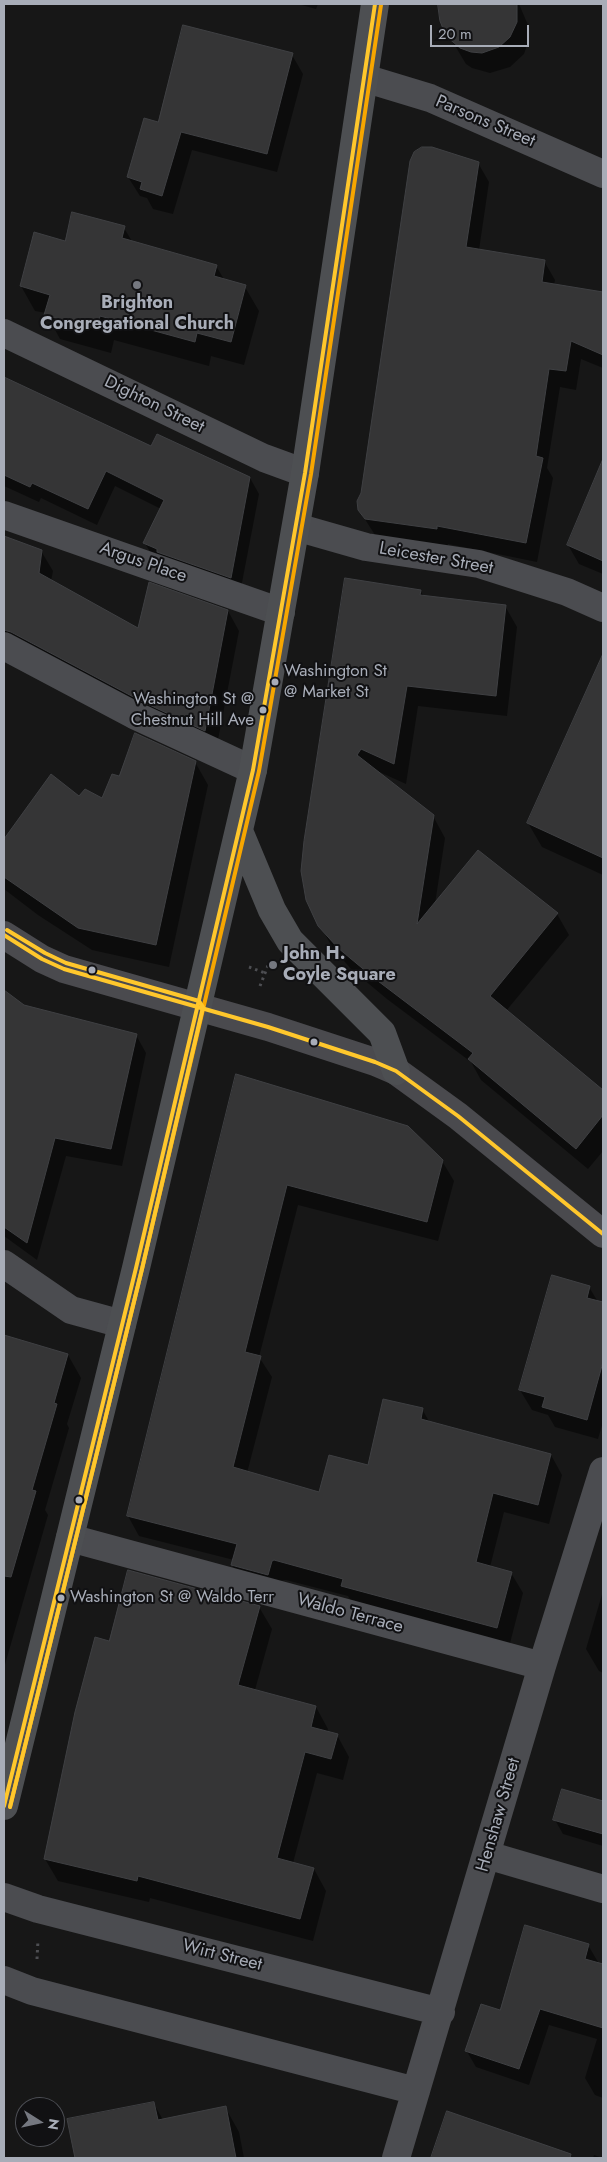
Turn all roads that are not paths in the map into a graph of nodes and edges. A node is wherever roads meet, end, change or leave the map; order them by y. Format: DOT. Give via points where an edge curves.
graph roads {
  1 [pos="375,4"];
  2 [pos="364,78"];
  3 [pos="603,174"];
  4 [pos="4,333"];
  5 [pos="305,473"];
  6 [pos="4,515"];
  7 [pos="296,526"];
  8 [pos="603,608"];
  9 [pos="281,612"];
  10 [pos="4,646"];
  11 [pos="253,770"];
  12 [pos="239,831"];
  13 [pos="4,935"];
  14 [pos="197,1007"];
  15 [pos="396,1072"];
  16 [pos="602,1230"];
  17 [pos="4,1264"];
  18 [pos="122,1324"];
  19 [pos="603,1471"];
  20 [pos="70,1538"];
  21 [pos="542,1666"];
  22 [pos="4,1806"];
  23 [pos="487,1855"];
  24 [pos="603,1889"];
  25 [pos="4,1898"];
  26 [pos="4,1980"];
  27 [pos="441,2012"];
  28 [pos="416,2091"];
  29 [pos="396,2158"];
  1 -- 2 [label="main road"];
  2 -- 3 [label="street, Parsons Street" via="430,98"];
  2 -- 5 [label="main road"];
  4 -- 5 [label="street, Dighton Street" via="264,458"];
  5 -- 7 [label="main road"];
  6 -- 9 [label="street, Argus Place"];
  7 -- 8 [label="street, Leicester Street" via="366,547 479,564 567,592"];
  7 -- 9 [label="main road"];
  9 -- 11 [label="main road"];
  10 -- 11 [label="street" via="117,706"];
  11 -- 12 [label="main road"];
  12 -- 14 [label="main road"];
  12 -- 15 [label="main road" via="272,910 290,941 382,1032"];
  13 -- 14 [label="main road" via="64,969"];
  14 -- 15 [label="main road" via="366,1059"];
  14 -- 18 [label="main road"];
  15 -- 16 [label="main road" via="458,1116"];
  17 -- 18 [label="street" via="71,1310"];
  18 -- 20 [label="main road"];
  19 -- 21 [label="street, Henshaw Street"];
  20 -- 21 [label="street, Waldo Terrace"];
  20 -- 22 [label="main road"];
  21 -- 23 [label="street, Henshaw Street"];
  23 -- 24 [label="street"];
  23 -- 27 [label="street, Henshaw Street"];
  25 -- 27 [label="street, Wirt Street"];
  26 -- 28 [label="street" via="32,1991"];
  27 -- 28 [label="street, Henshaw Street"];
  28 -- 29 [label="street, Henshaw Street"];
}
